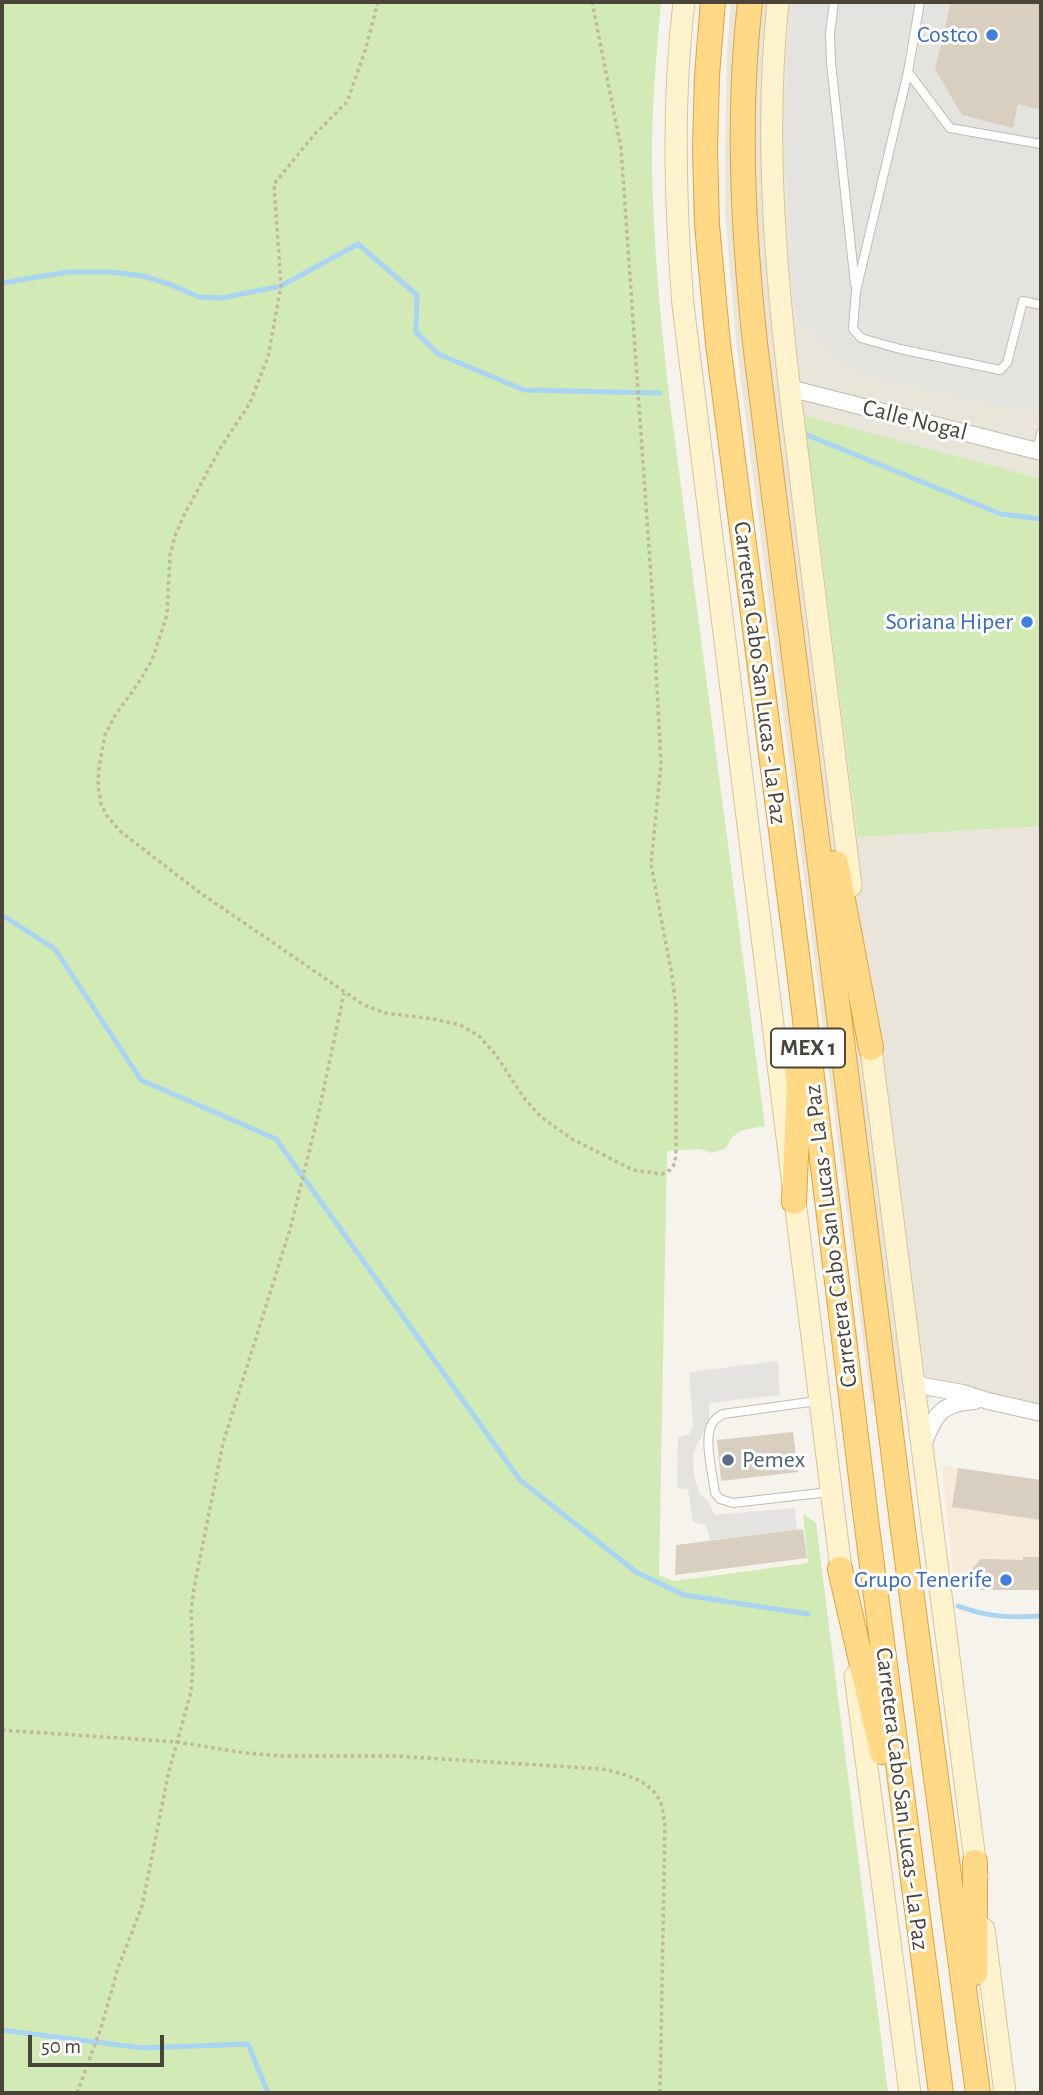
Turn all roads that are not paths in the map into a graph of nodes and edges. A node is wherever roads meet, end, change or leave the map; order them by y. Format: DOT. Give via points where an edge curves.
graph roads {
  1 [pos="684,2"];
  2 [pos="713,2"];
  3 [pos="750,2"];
  4 [pos="778,2"];
  5 [pos="834,2"];
  6 [pos="920,2"];
  7 [pos="908,72"];
  8 [pos="1041,144"];
  9 [pos="856,291"];
  10 [pos="1041,305"];
  11 [pos="789,388"];
  12 [pos="1041,433"];
  13 [pos="1039,451"];
  14 [pos="798,695"];
  15 [pos="797,954"];
  16 [pos="871,1048"];
  17 [pos="794,1202"];
  18 [pos="913,1375"];
  19 [pos="820,1401"];
  20 [pos="988,1401"];
  21 [pos="1041,1413"];
  22 [pos="922,1448"];
  23 [pos="831,1492"];
  24 [pos="840,1569"];
  25 [pos="975,1862"];
  26 [pos="915,1897"];
  27 [pos="977,2083"];
  28 [pos="910,2093"];
  29 [pos="941,2093"];
  30 [pos="1005,2093"];
  1 -- 17 [label="main road" via="676,145 683,304"];
  2 -- 15 [label="highway, Carretera Cabo San Lucas - La Paz / MEX 1" via="707,75 707,225 718,344"];
  3 -- 14 [label="highway, Carretera Cabo San Lucas - La Paz / MEX 1" via="743,124 748,266"];
  4 -- 11 [label="main road" via="772,201"];
  5 -- 9 [label="lane" via="831,63"];
  6 -- 7 [label="lane"];
  7 -- 8 [label="lane" via="950,128"];
  7 -- 9 [label="lane"];
  9 -- 10 [label="lane" via="853,329 861,338 1000,370 1007,363 1023,301"];
  11 -- 13 [label="street, Calle Nogal"];
  11 -- 16 [label="main road"];
  12 -- 13 [label="lane"];
  14 -- 16 [label="highway" via="828,808"];
  14 -- 27 [label="highway, Carretera Cabo San Lucas - La Paz / MEX 1"];
  15 -- 17 [label="highway" via="791,1016 799,1084"];
  15 -- 26 [label="highway, Carretera Cabo San Lucas - La Paz / MEX 1"];
  16 -- 18 [label="main road"];
  17 -- 19 [label="main road"];
  18 -- 20 [label="street" via="923,1386"];
  18 -- 22 [label="main road"];
  19 -- 23 [label="main road"];
  19 -- 23 [label="lane" via="723,1414 715,1419 709,1441 715,1493 726,1502"];
  20 -- 21 [label="street"];
  20 -- 22 [label="street" via="962,1402 940,1412"];
  22 -- 25 [label="main road"];
  23 -- 24 [label="main road"];
  24 -- 26 [label="highway"];
  24 -- 28 [label="main road"];
  25 -- 27 [label="highway"];
  25 -- 30 [label="main road"];
  26 -- 29 [label="highway, Carretera Cabo San Lucas - La Paz / MEX 1"];
}
